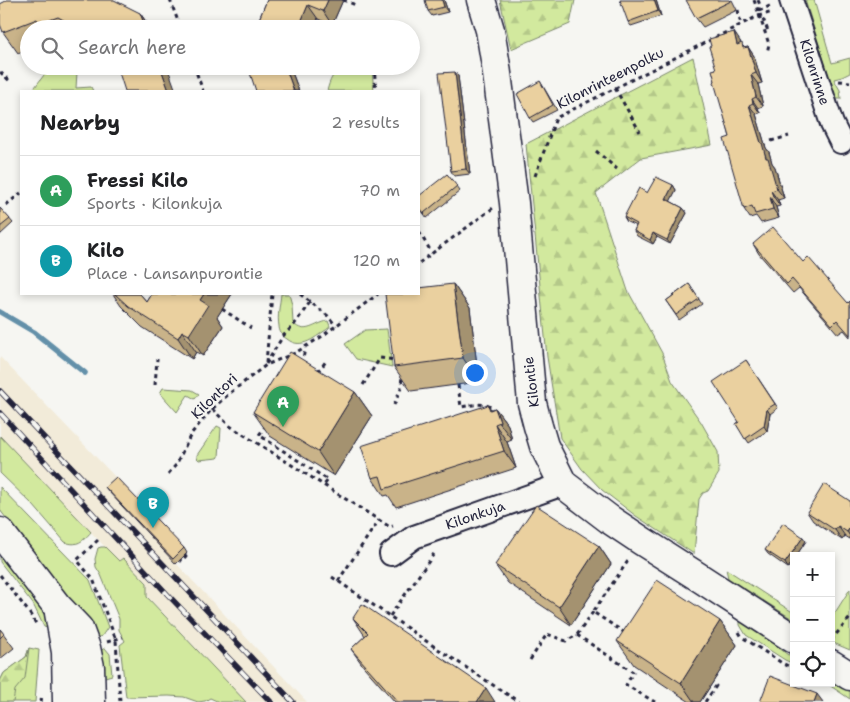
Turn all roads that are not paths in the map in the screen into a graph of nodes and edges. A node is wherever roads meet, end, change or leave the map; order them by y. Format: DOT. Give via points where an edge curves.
graph roads {
  1 [pos="481,0"];
  2 [pos="791,0"];
  3 [pos="841,142"];
  4 [pos="563,484"];
  5 [pos="0,532"];
  6 [pos="391,554"];
  7 [pos="57,606"];
  8 [pos="790,636"];
  9 [pos="835,667"];
  10 [pos="850,676"];
  11 [pos="68,702"];
  12 [pos="91,702"];
  1 -- 4 [label="street, Kilontie" via="496,66 514,204 532,403 544,446"];
  2 -- 3 [label="street, Kilonrinne" via="832,124"];
  4 -- 6 [label="street, Kilonkuja" via="414,537"];
  4 -- 8 [label="street, Kilontie" via="642,541"];
  5 -- 7 [label="street"];
  7 -- 11 [label="street" via="66,652"];
  7 -- 12 [label="street" via="79,629 86,648"];
  9 -- 10 [label="street"];
}
